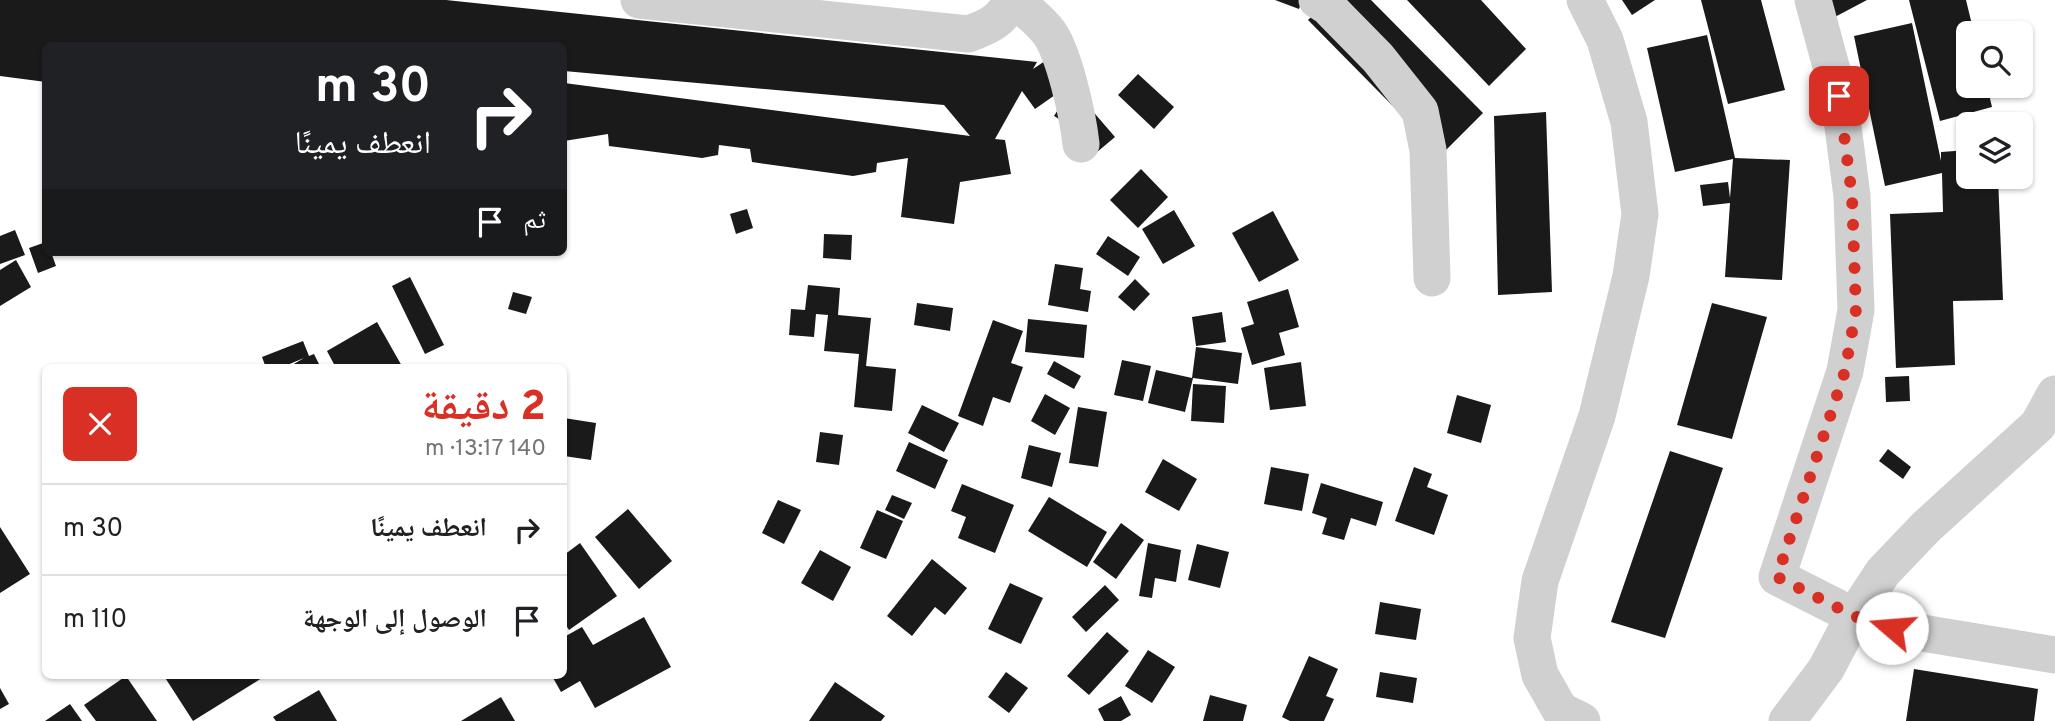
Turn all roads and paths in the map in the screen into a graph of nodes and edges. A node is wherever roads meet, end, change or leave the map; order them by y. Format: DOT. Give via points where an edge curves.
graph roads {
  1 [pos="639,0"];
  2 [pos="1014,0"];
  3 [pos="1317,0"];
  4 [pos="1584,0"];
  5 [pos="1813,0"];
  6 [pos="1081,144"];
  7 [pos="1432,278"];
  8 [pos="2055,394"];
  9 [pos="1854,616"];
  10 [pos="2055,655"];
  11 [pos="1560,714"];
  12 [pos="1787,721"];
  1 -- 2 [label="street" via="968,34 990,26"];
  2 -- 6 [label="street" via="1049,32 1078,115"];
  3 -- 7 [label="street" via="1378,58 1420,111 1428,150"];
  4 -- 11 [label="street" via="1605,40 1629,121 1640,214 1631,276 1597,416 1540,581 1532,638 1540,675"];
  5 -- 9 [label="street" via="1839,96 1852,196 1856,310 1845,371 1777,577"];
  8 -- 9 [label="street" via="2038,425 1926,527 1883,572"];
  9 -- 10 [label="street" via="1892,628"];
  9 -- 12 [label="street" via="1826,669"];
}
